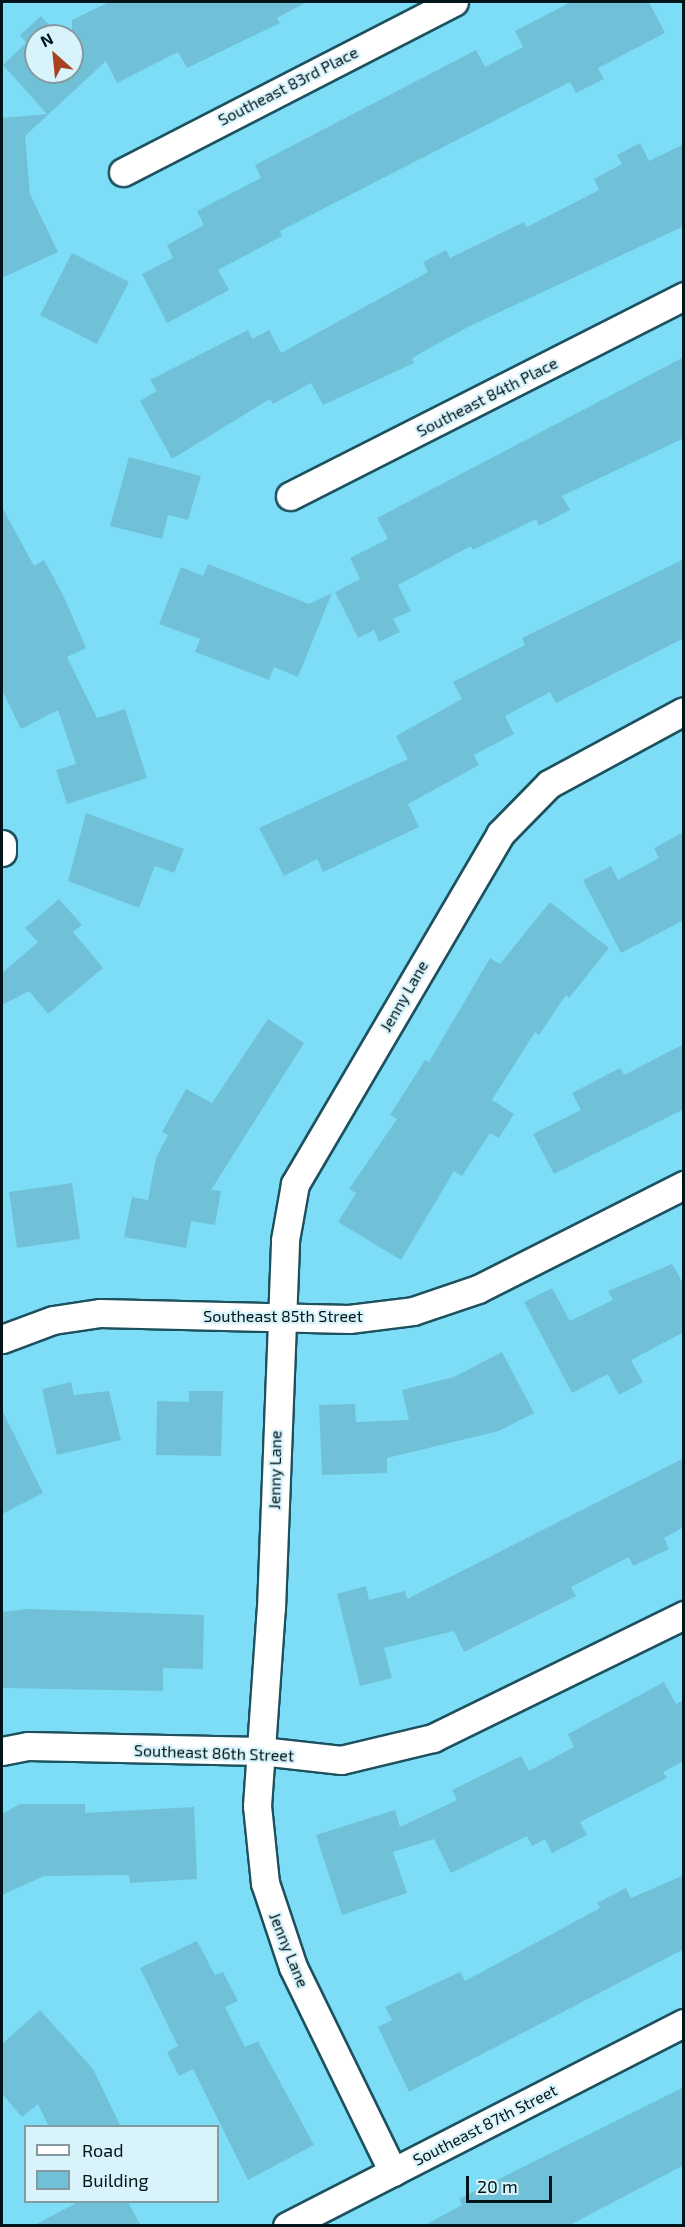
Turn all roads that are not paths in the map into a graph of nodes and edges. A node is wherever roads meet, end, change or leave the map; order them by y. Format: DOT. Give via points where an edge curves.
graph roads {
  1 [pos="454,2"];
  2 [pos="123,172"];
  3 [pos="684,296"];
  4 [pos="290,496"];
  5 [pos="684,711"];
  6 [pos="684,1185"];
  7 [pos="280,1318"];
  8 [pos="2,1339"];
  9 [pos="684,1615"];
  10 [pos="2,1751"];
  11 [pos="261,1751"];
  12 [pos="684,2024"];
  13 [pos="393,2172"];
  14 [pos="287,2226"];
  1 -- 2 [label="street, Southeast 83rd Place"];
  3 -- 4 [label="street, Southeast 84th Place"];
  5 -- 7 [label="street, Jenny Lane" via="575,768 525,804 475,873 295,1184"];
  6 -- 7 [label="street, Southeast 85th Street" via="442,1304 350,1319"];
  7 -- 8 [label="street, Southeast 85th Street" via="100,1313 53,1320"];
  7 -- 11 [label="street, Jenny Lane"];
  9 -- 11 [label="street, Southeast 86th Street" via="433,1738 341,1760"];
  10 -- 11 [label="street, Southeast 86th Street" via="28,1746"];
  11 -- 13 [label="street, Jenny Lane" via="257,1806 275,1924"];
  12 -- 13 [label="street, Southeast 87th Street"];
  13 -- 14 [label="street, Southeast 87th Street"];
}
